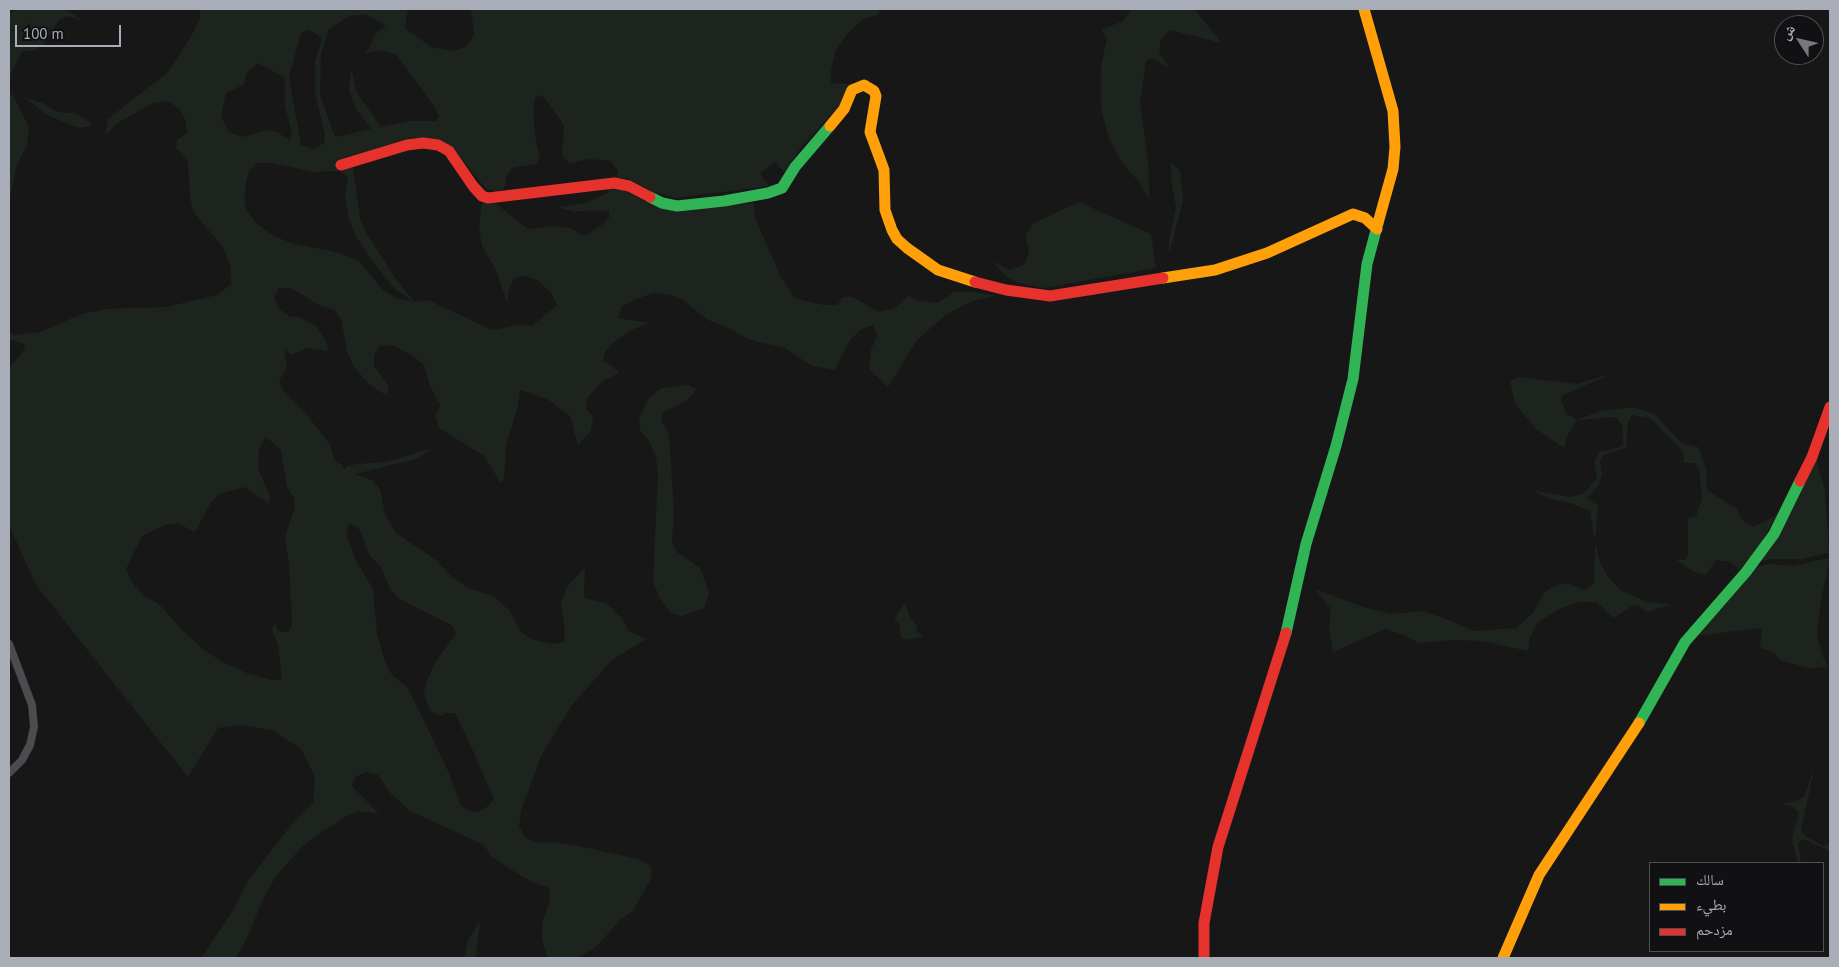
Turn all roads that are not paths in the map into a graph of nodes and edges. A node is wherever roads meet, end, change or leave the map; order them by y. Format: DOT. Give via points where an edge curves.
graph roads {
  1 [pos="1364,9"];
  2 [pos="341,166"];
  3 [pos="1377,229"];
  4 [pos="1830,407"];
  5 [pos="9,644"];
  6 [pos="9,773"];
  7 [pos="1204,958"];
  8 [pos="1503,958"];
  1 -- 3 [label="street" via="1394,120 1393,169"];
  2 -- 3 [label="street" via="423,143 449,151 473,186 488,198 614,183 677,206 731,200 782,188 844,108 852,90 864,85 870,87 876,96 870,132 884,170 885,210 892,230 907,248 948,275 1006,290 1050,296 1215,270 1267,253 1353,214 1365,218"];
  3 -- 7 [label="street" via="1366,264 1353,379 1336,446 1306,544 1288,627 1218,847 1204,923"];
  4 -- 8 [label="street" via="1812,457 1774,534 1746,572 1685,642 1640,721 1539,875"];
  5 -- 6 [label="street" via="32,705 34,727 22,760"];
}
